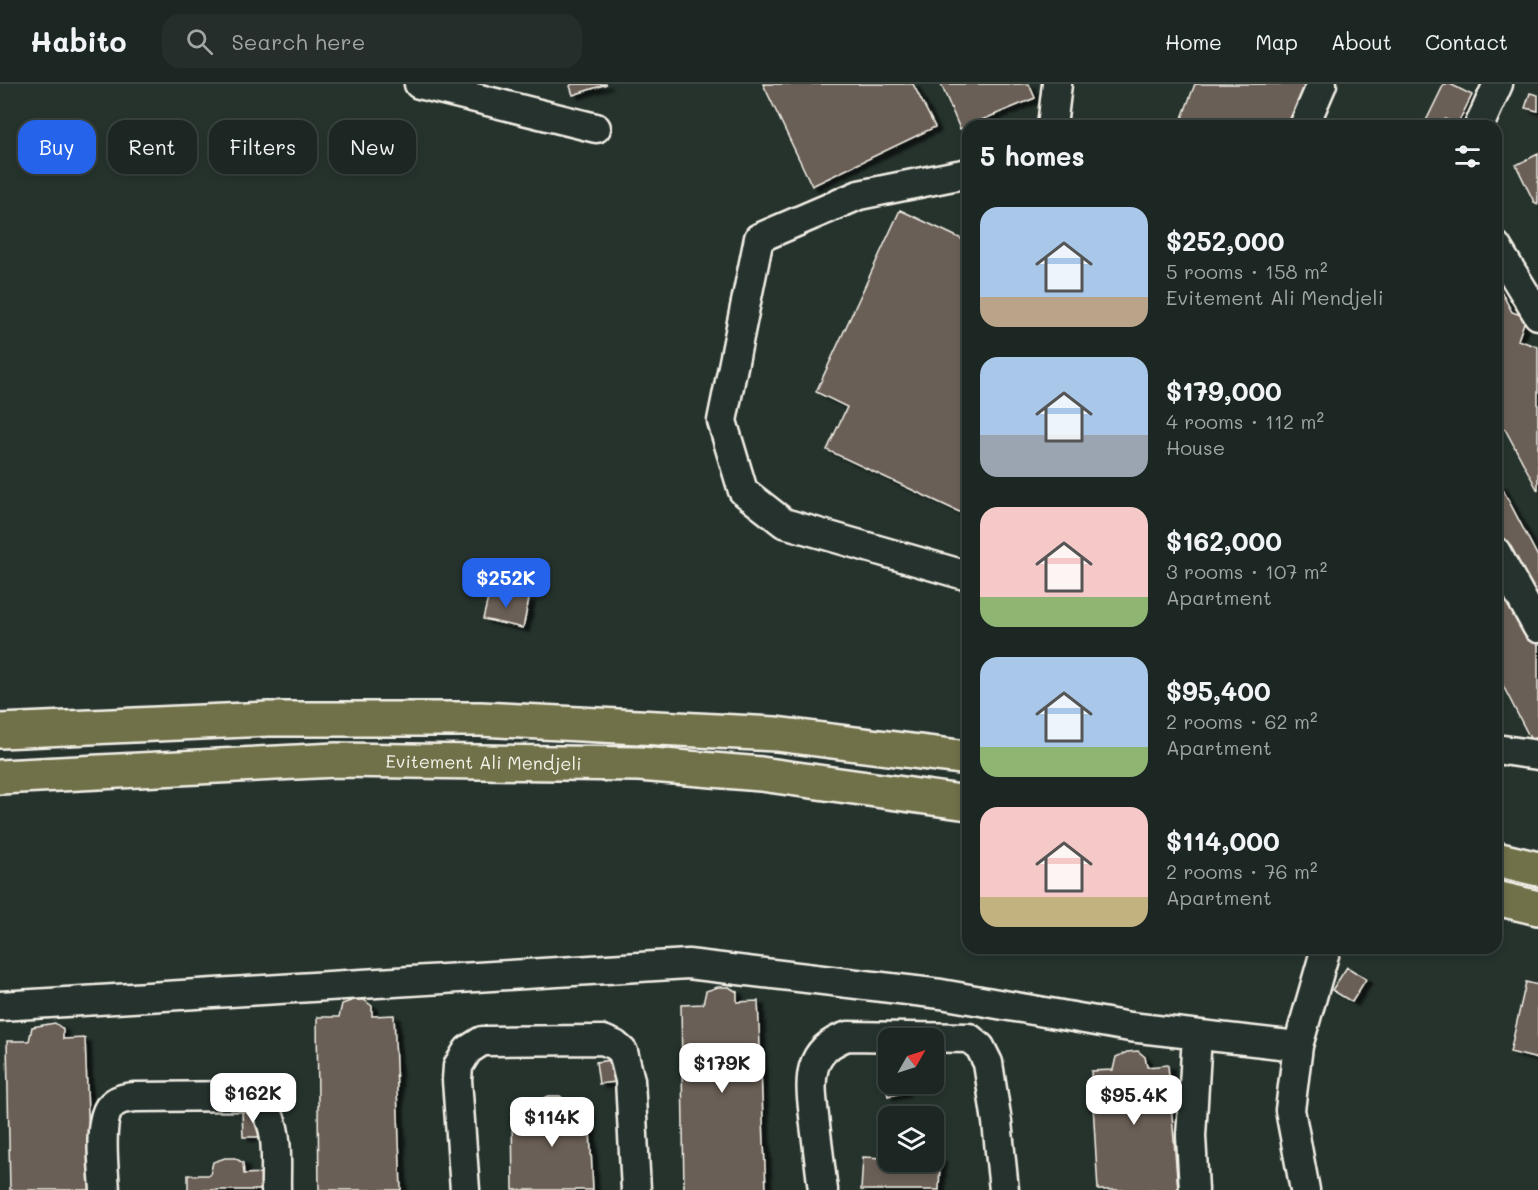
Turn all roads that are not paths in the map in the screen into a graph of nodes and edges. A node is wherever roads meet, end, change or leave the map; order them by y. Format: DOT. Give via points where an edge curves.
graph roads {
  1 [pos="419,84"];
  2 [pos="1057,84"];
  3 [pos="1322,84"];
  4 [pos="1498,84"];
  5 [pos="1053,120"];
  6 [pos="1307,120"];
  7 [pos="1482,120"];
  8 [pos="596,128"];
  9 [pos="962,174"];
  10 [pos="1502,256"];
  11 [pos="1538,315"];
  12 [pos="1502,563"];
  13 [pos="962,574"];
  14 [pos="1538,628"];
  15 [pos="0,731"];
  16 [pos="1502,750"];
  17 [pos="1538,754"];
  18 [pos="962,757"];
  19 [pos="0,777"];
  20 [pos="962,802"];
  21 [pos="1502,860"];
  22 [pos="1538,869"];
  23 [pos="1502,899"];
  24 [pos="1538,908"];
  25 [pos="1324,954"];
  26 [pos="0,1006"];
  27 [pos="1197,1035"];
  28 [pos="1298,1046"];
  29 [pos="105,1190"];
  30 [pos="276,1190"];
  31 [pos="465,1190"];
  32 [pos="636,1190"];
  33 [pos="823,1190"];
  34 [pos="1004,1190"];
  35 [pos="1194,1190"];
  36 [pos="1305,1190"];
  1 -- 8 [label="street"];
  2 -- 5 [label="street"];
  3 -- 6 [label="street"];
  4 -- 7 [label="street"];
  9 -- 13 [label="street" via="859,195 759,237 722,421 743,491 784,523"];
  10 -- 11 [label="street"];
  12 -- 14 [label="street"];
  15 -- 18 [label="highway" via="268,718 480,719 776,734"];
  16 -- 17 [label="street"];
  19 -- 20 [label="highway, Evitement Ali Mendjeli" via="336,759 639,764 761,774"];
  21 -- 22 [label="highway"];
  23 -- 24 [label="highway"];
  25 -- 28 [label="street"];
  26 -- 27 [label="street" via="688,964 941,994"];
  27 -- 28 [label="street"];
  27 -- 35 [label="street" via="1191,1136"];
  28 -- 36 [label="street" via="1290,1110"];
  29 -- 30 [label="street" via="103,1128 109,1109 120,1099 249,1096 258,1101 273,1123"];
  31 -- 32 [label="street" via="459,1066 468,1050 482,1041 527,1039 603,1040 623,1052 630,1080"];
  33 -- 34 [label="street" via="810,1081 824,1048 848,1036 969,1038 980,1047 988,1063"];
}
